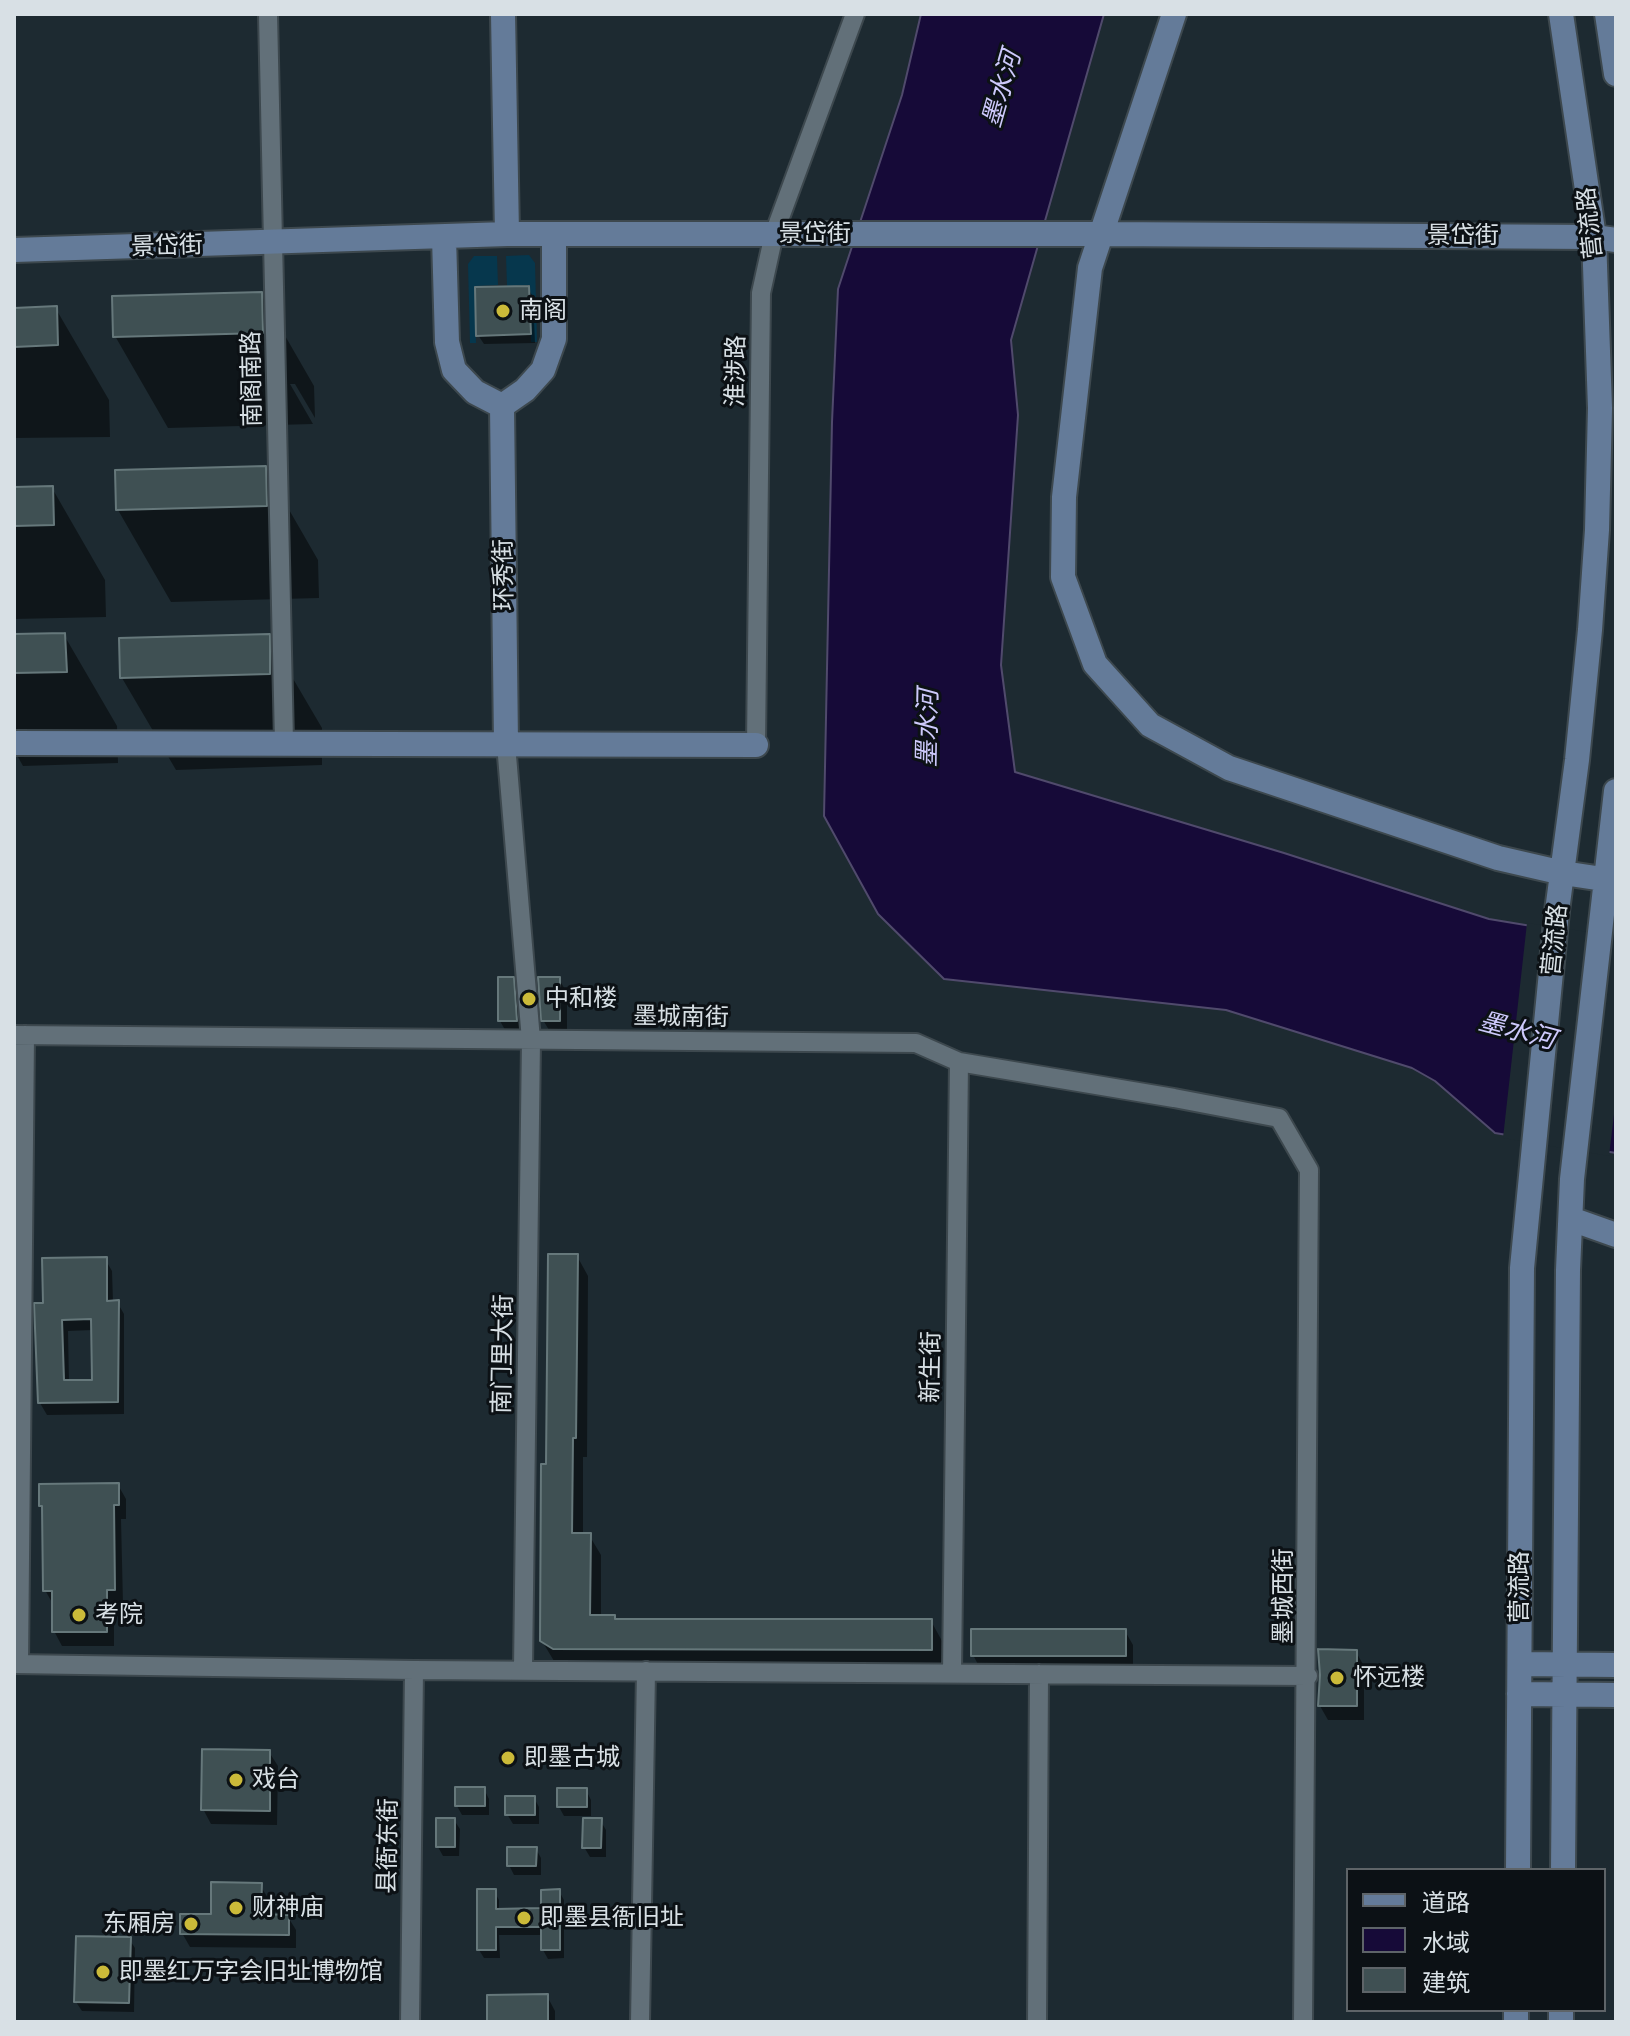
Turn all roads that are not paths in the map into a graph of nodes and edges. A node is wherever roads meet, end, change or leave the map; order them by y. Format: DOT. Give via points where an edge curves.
graph roads {
  1 [pos="268,14"];
  2 [pos="503,14"];
  3 [pos="855,14"];
  4 [pos="1174,14"];
  5 [pos="1561,14"];
  6 [pos="1607,14"];
  7 [pos="1616,74"];
  8 [pos="507,234"];
  9 [pos="554,234"];
  10 [pos="774,234"];
  11 [pos="1102,234"];
  12 [pos="444,237"];
  13 [pos="1605,239"];
  14 [pos="272,243"];
  15 [pos="14,250"];
  16 [pos="502,406"];
  17 [pos="284,742"];
  18 [pos="14,743"];
  19 [pos="506,744"];
  20 [pos="756,745"];
  21 [pos="1616,791"];
  22 [pos="1563,873"];
  23 [pos="1611,880"];
  24 [pos="20,1035"];
  25 [pos="531,1040"];
  26 [pos="959,1062"];
  27 [pos="1309,1170"];
  28 [pos="1571,1219"];
  29 [pos="1616,1235"];
  30 [pos="17,1664"];
  31 [pos="1520,1664"];
  32 [pos="1565,1664"];
  33 [pos="1616,1665"];
  34 [pos="523,1669"];
  35 [pos="414,1670"];
  36 [pos="646,1671"];
  37 [pos="952,1673"];
  38 [pos="1039,1674"];
  39 [pos="1308,1676"];
  40 [pos="1519,1694"];
  41 [pos="1565,1695"];
  42 [pos="1616,1695"];
  43 [pos="1518,1868"];
  44 [pos="1563,1868"];
  45 [pos="410,2022"];
  46 [pos="640,2022"];
  47 [pos="1037,2022"];
  48 [pos="1303,2022"];
  1 -- 14 [label="street, 南阁南路"];
  2 -- 8 [label="street"];
  3 -- 10 [label="street, 淮涉路"];
  4 -- 11 [label="street"];
  5 -- 13 [label="street, 营流路"];
  6 -- 7 [label="street"];
  8 -- 9 [label="street, 景岱街"];
  8 -- 12 [label="street, 景岱街"];
  9 -- 10 [label="street, 景岱街"];
  9 -- 16 [label="street" via="554,339 543,370"];
  10 -- 11 [label="street, 景岱街"];
  10 -- 20 [label="street, 淮涉路" via="761,293"];
  11 -- 13 [label="street, 景岱街"];
  11 -- 22 [label="street" via="1090,268 1066,482 1063,577 1095,664 1150,725 1229,768 1498,858"];
  12 -- 14 [label="street, 景岱街"];
  12 -- 16 [label="street" via="447,342 454,370 475,392"];
  13 -- 22 [label="street, 营流路" via="1597,530"];
  14 -- 15 [label="street, 景岱街"];
  14 -- 17 [label="street, 南阁南路"];
  16 -- 19 [label="street, 环秀街"];
  17 -- 18 [label="street"];
  17 -- 19 [label="street"];
  19 -- 20 [label="street"];
  19 -- 25 [label="street, 南门里大街"];
  21 -- 23 [label="street, 营流路"];
  22 -- 23 [label="street"];
  22 -- 31 [label="street, 营流路" via="1522,1268"];
  23 -- 28 [label="street, 营流路" via="1601,919"];
  24 -- 25 [label="street, 墨城南街"];
  24 -- 30 [label="street"];
  25 -- 26 [label="street, 墨城南街" via="916,1043"];
  25 -- 34 [label="street, 南门里大街"];
  26 -- 27 [label="street, 墨城南街" via="1279,1118"];
  26 -- 37 [label="street, 新生街"];
  27 -- 39 [label="street, 墨城西街"];
  28 -- 29 [label="street"];
  28 -- 32 [label="street, 营流路"];
  30 -- 35 [label="street"];
  31 -- 32 [label="street"];
  31 -- 40 [label="street, 营流路"];
  32 -- 33 [label="street"];
  32 -- 41 [label="street, 营流路"];
  34 -- 35 [label="street"];
  34 -- 36 [label="street"];
  35 -- 45 [label="street, 县衙东街"];
  36 -- 37 [label="street"];
  36 -- 46 [label="street"];
  37 -- 38 [label="street"];
  38 -- 39 [label="street"];
  38 -- 47 [label="street"];
  39 -- 48 [label="street, 墨城西街"];
  40 -- 41 [label="street"];
  40 -- 43 [label="street, 营流路"];
  41 -- 42 [label="street"];
  41 -- 44 [label="street, 营流路"];
}
